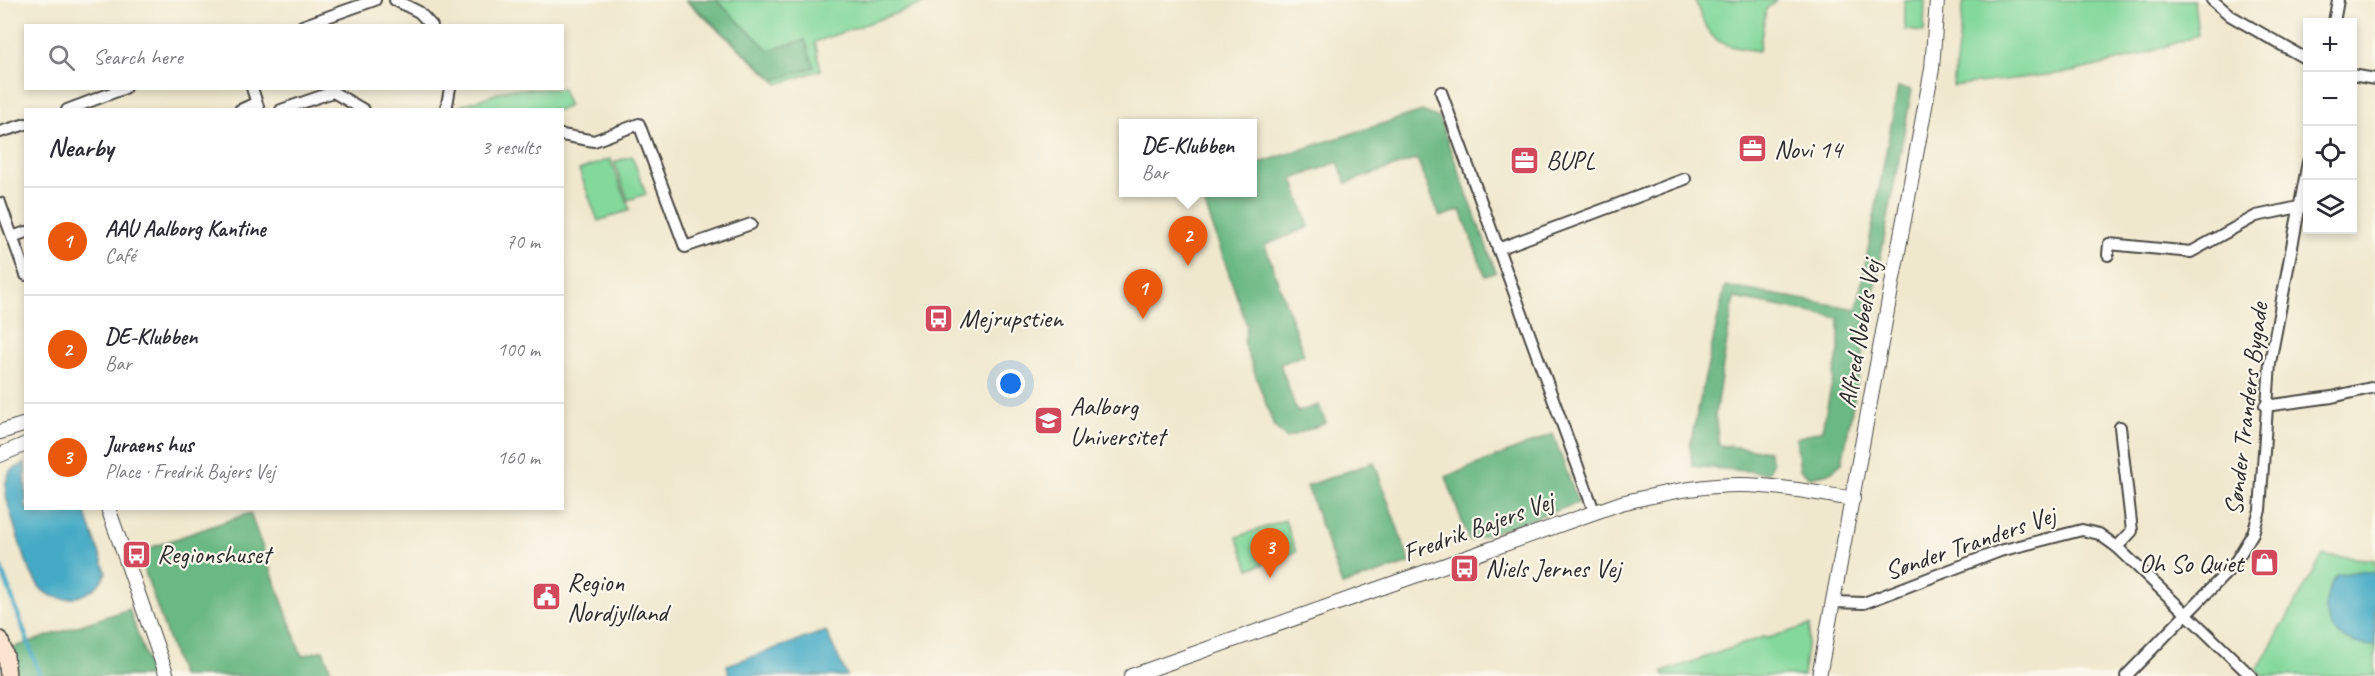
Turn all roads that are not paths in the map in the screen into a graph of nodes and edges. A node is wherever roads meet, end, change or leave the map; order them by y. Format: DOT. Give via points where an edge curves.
graph roads {
  1 [pos="375,0"];
  2 [pos="395,0"];
  3 [pos="1936,0"];
  4 [pos="2212,0"];
  5 [pos="2338,0"];
  6 [pos="2335,18"];
  7 [pos="308,24"];
  8 [pos="430,24"];
  9 [pos="2303,58"];
  10 [pos="2357,76"];
  11 [pos="2375,79"];
  12 [pos="120,90"];
  13 [pos="253,90"];
  14 [pos="450,90"];
  15 [pos="1441,92"];
  16 [pos="258,106"];
  17 [pos="73,108"];
  18 [pos="287,108"];
  19 [pos="361,108"];
  20 [pos="447,108"];
  21 [pos="24,125"];
  22 [pos="0,132"];
  23 [pos="564,135"];
  24 [pos="1685,179"];
  25 [pos="2304,180"];
  26 [pos="0,203"];
  27 [pos="2299,207"];
  28 [pos="751,224"];
  29 [pos="24,233"];
  30 [pos="12,237"];
  31 [pos="1498,249"];
  32 [pos="2108,255"];
  33 [pos="24,270"];
  34 [pos="2375,387"];
  35 [pos="2265,406"];
  36 [pos="24,425"];
  37 [pos="2120,427"];
  38 [pos="0,432"];
  39 [pos="24,445"];
  40 [pos="0,455"];
  41 [pos="1853,498"];
  42 [pos="109,510"];
  43 [pos="1594,511"];
  44 [pos="2117,547"];
  45 [pos="1833,602"];
  46 [pos="2186,614"];
  47 [pos="0,639"];
  48 [pos="8,676"];
  49 [pos="167,676"];
  50 [pos="1131,676"];
  51 [pos="1819,676"];
  52 [pos="2126,676"];
  53 [pos="2251,676"];
  1 -- 7 [label="street"];
  2 -- 8 [label="street" via="412,7"];
  3 -- 41 [label="street, Alfred Nobels Vej" via="1932,69"];
  4 -- 9 [label="street" via="2231,16"];
  5 -- 6 [label="street"];
  10 -- 11 [label="street"];
  12 -- 17 [label="street"];
  13 -- 16 [label="street"];
  14 -- 20 [label="street"];
  15 -- 31 [label="street"];
  18 -- 19 [label="street" via="333,92"];
  21 -- 22 [label="street"];
  23 -- 28 [label="street" via="594,141 639,124 685,247"];
  24 -- 31 [label="street"];
  25 -- 27 [label="street, Sønder Tranders Bygade"];
  26 -- 30 [label="street"];
  27 -- 32 [label="street" via="2256,216 2191,252 2109,244"];
  27 -- 35 [label="street, Sønder Tranders Bygade"];
  29 -- 30 [label="street"];
  30 -- 33 [label="street"];
  31 -- 43 [label="street"];
  34 -- 35 [label="street"];
  35 -- 46 [label="street, Sønder Tranders Bygade" via="2260,510 2253,533 2233,566"];
  36 -- 38 [label="street"];
  37 -- 44 [label="street" via="2132,531"];
  39 -- 40 [label="street"];
  41 -- 43 [label="street, Fredrik Bajers Vej" via="1762,486 1722,486 1683,489"];
  41 -- 45 [label="street, Alfred Nobels Vej"];
  42 -- 49 [label="street"];
  43 -- 50 [label="street, Fredrik Bajers Vej"];
  44 -- 45 [label="street, Sønder Tranders Vej" via="2099,534 2082,530 2000,551 1864,603"];
  44 -- 46 [label="street, Sønder Tranders Vej"];
  45 -- 51 [label="street, Alfred Nobels Vej"];
  46 -- 52 [label="street, Sønder Tranders Bygade"];
  46 -- 53 [label="street, Sønder Tranders Vej"];
  47 -- 48 [label="main road"];
}
